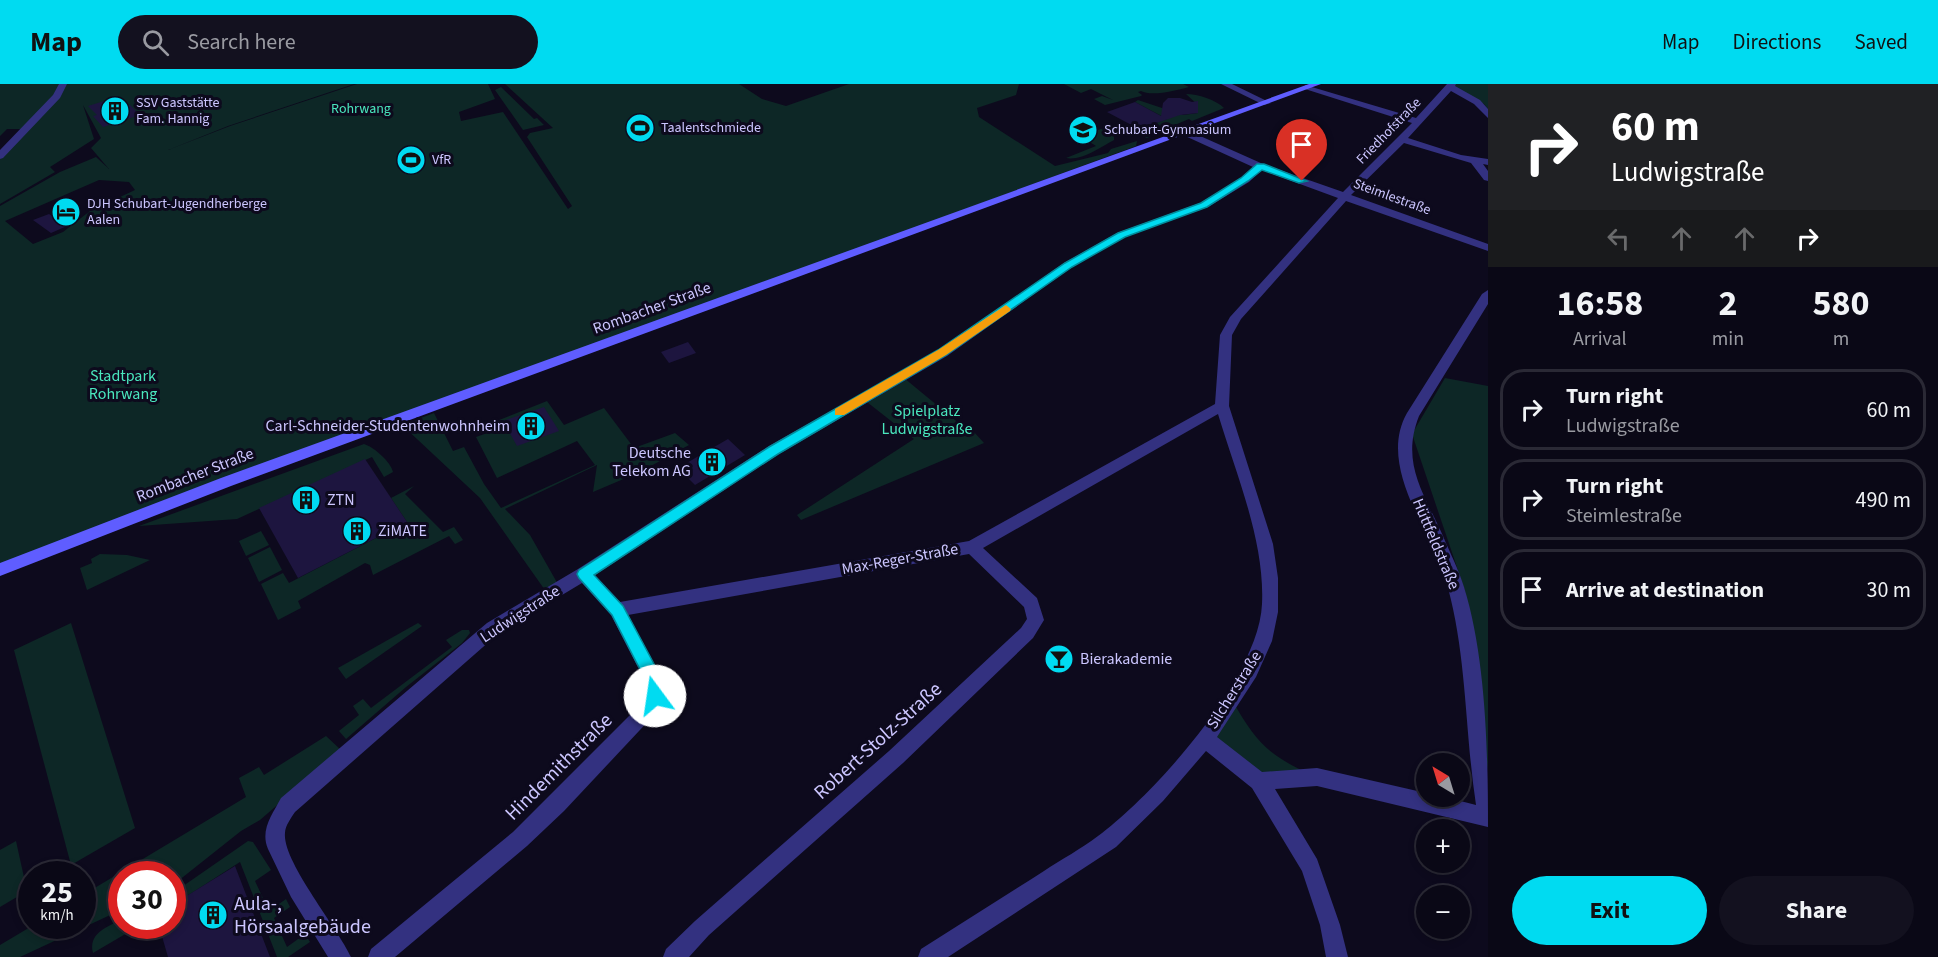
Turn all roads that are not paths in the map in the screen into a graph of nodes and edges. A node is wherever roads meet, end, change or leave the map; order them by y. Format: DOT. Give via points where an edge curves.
graph roads {
  1 [pos="63,84"];
  2 [pos="1225,84"];
  3 [pos="1451,85"];
  4 [pos="1312,86"];
  5 [pos="1247,89"];
  6 [pos="1267,102"];
  7 [pos="1488,115"];
  8 [pos="1416,121"];
  9 [pos="1186,133"];
  10 [pos="1402,139"];
  11 [pos="0,156"];
  12 [pos="1475,161"];
  13 [pos="1488,162"];
  14 [pos="1260,166"];
  15 [pos="1488,178"];
  16 [pos="1344,196"];
  17 [pos="1488,248"];
  18 [pos="1488,294"];
  19 [pos="1222,406"];
  20 [pos="972,546"];
  21 [pos="0,570"];
  22 [pos="584,574"];
  23 [pos="617,610"];
  24 [pos="1203,738"];
  25 [pos="1259,781"];
  26 [pos="1487,817"];
  27 [pos="340,957"];
  28 [pos="379,957"];
  29 [pos="674,957"];
  30 [pos="929,957"];
  31 [pos="1337,957"];
  1 -- 11 [label="street" via="57,96"];
  2 -- 5 [label="street"];
  3 -- 7 [label="street" via="1467,94"];
  3 -- 8 [label="street, Friedhofstraße"];
  4 -- 6 [label="main road, Rombacher Straße"];
  4 -- 8 [label="street"];
  5 -- 6 [label="street"];
  6 -- 9 [label="main road, Rombacher Straße"];
  8 -- 10 [label="street, Friedhofstraße"];
  9 -- 14 [label="street, Steimlestraße"];
  9 -- 21 [label="main road, Rombacher Straße" via="394,420"];
  10 -- 12 [label="street"];
  10 -- 16 [label="street, Friedhofstraße"];
  12 -- 13 [label="street"];
  12 -- 15 [label="street"];
  14 -- 16 [label="street, Steimlestraße"];
  14 -- 22 [label="street, Ludwigstraße" via="1204,205 1121,235 1068,265 942,352 774,450"];
  16 -- 17 [label="street, Steimlestraße"];
  16 -- 19 [label="street, Silcherstraße" via="1236,317 1226,335"];
  18 -- 26 [label="street, Hüttfeldstraße" via="1412,416 1405,434 1411,487 1456,586 1468,641"];
  19 -- 20 [label="street, Max-Reger-Straße"];
  19 -- 24 [label="street, Silcherstraße" via="1265,544 1270,613 1261,648 1244,680"];
  20 -- 23 [label="street, Max-Reger-Straße"];
  20 -- 29 [label="street, Robert-Stolz-Straße" via="1031,603 1036,620 1027,633"];
  22 -- 23 [label="street, Hindemithstraße"];
  22 -- 27 [label="street, Ludwigstraße" via="493,628 288,805 275,828 275,842 298,890"];
  23 -- 28 [label="street, Hindemithstraße" via="655,682 655,696 648,709 557,804"];
  24 -- 25 [label="street"];
  24 -- 30 [label="street, Silcherstraße" via="1147,804 1107,841"];
  25 -- 26 [label="street" via="1317,777"];
  25 -- 31 [label="street" via="1310,866"];
}
